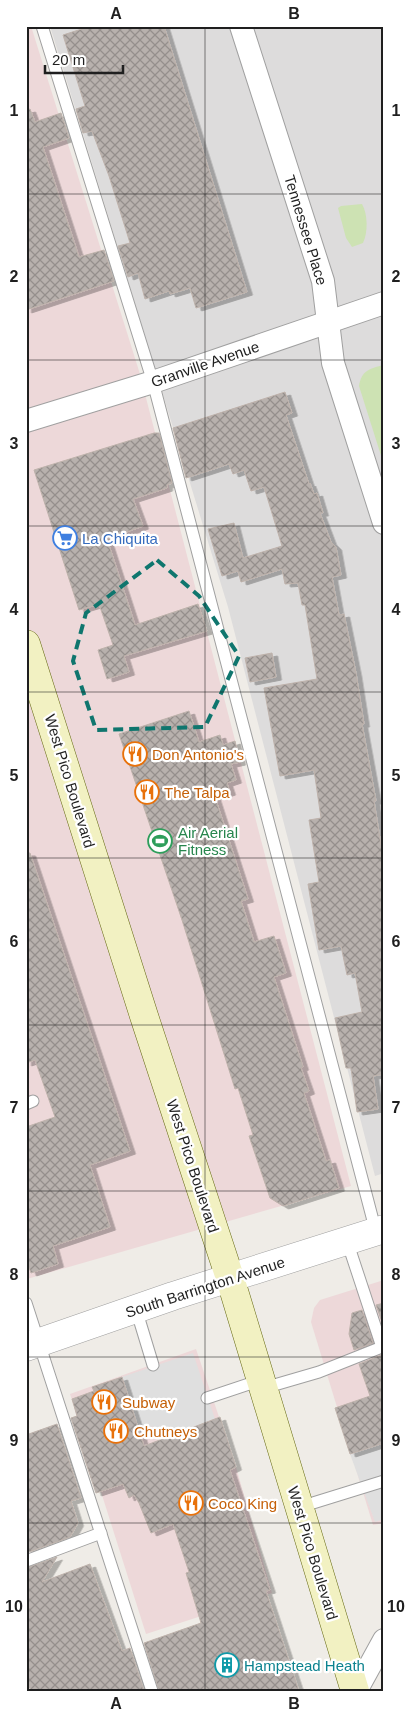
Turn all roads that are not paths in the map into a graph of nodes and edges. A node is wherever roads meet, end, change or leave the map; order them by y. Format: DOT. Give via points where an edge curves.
graph roads {
  1 [pos="42,26"];
  2 [pos="241,26"];
  3 [pos="384,303"];
  4 [pos="329,321"];
  5 [pos="153,382"];
  6 [pos="26,421"];
  7 [pos="384,523"];
  8 [pos="26,644"];
  9 [pos="380,1230"];
  10 [pos="347,1241"];
  11 [pos="230,1278"];
  12 [pos="26,1303"];
  13 [pos="136,1309"];
  14 [pos="33,1345"];
  15 [pos="383,1346"];
  16 [pos="153,1365"];
  17 [pos="262,1384"];
  18 [pos="208,1398"];
  19 [pos="384,1481"];
  20 [pos="299,1508"];
  21 [pos="101,1533"];
  22 [pos="26,1561"];
  23 [pos="384,1640"];
  24 [pos="152,1691"];
  25 [pos="356,1691"];
  1 -- 5 [label="lane"];
  2 -- 4 [label="street, Tennessee Place" via="323,281"];
  3 -- 4 [label="street, Granville Avenue"];
  4 -- 5 [label="street, Granville Avenue"];
  4 -- 7 [label="street, Tennessee Place" via="333,363"];
  5 -- 6 [label="street, Granville Avenue"];
  5 -- 9 [label="lane"];
  8 -- 11 [label="main road, West Pico Boulevard"];
  9 -- 10 [label="street, South Barrington Avenue"];
  10 -- 11 [label="street, South Barrington Avenue"];
  10 -- 15 [label="lane"];
  11 -- 13 [label="street, South Barrington Avenue"];
  11 -- 17 [label="main road, West Pico Boulevard"];
  12 -- 14 [label="lane"];
  13 -- 14 [label="street, South Barrington Avenue"];
  13 -- 16 [label="lane"];
  14 -- 21 [label="lane"];
  15 -- 17 [label="lane" via="319,1372"];
  17 -- 18 [label="lane"];
  17 -- 20 [label="main road, West Pico Boulevard"];
  19 -- 20 [label="lane"];
  20 -- 25 [label="main road, West Pico Boulevard"];
  21 -- 22 [label="lane"];
  21 -- 24 [label="lane"];
  23 -- 25 [label="street"];
}
